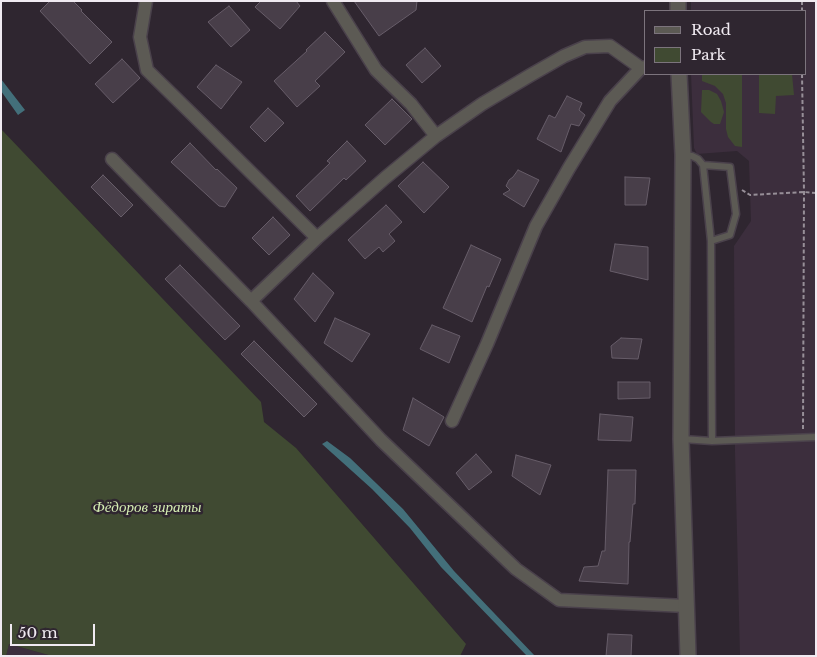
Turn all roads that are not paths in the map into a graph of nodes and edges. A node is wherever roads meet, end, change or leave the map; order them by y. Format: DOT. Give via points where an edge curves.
graph roads {
  1 [pos="146,1"];
  2 [pos="333,1"];
  3 [pos="643,68"];
  4 [pos="679,75"];
  5 [pos="436,136"];
  6 [pos="683,155"];
  7 [pos="112,159"];
  8 [pos="703,165"];
  9 [pos="317,238"];
  10 [pos="711,242"];
  11 [pos="251,302"];
  12 [pos="452,420"];
  13 [pos="816,437"];
  14 [pos="680,439"];
  15 [pos="712,441"];
  16 [pos="686,606"];
  17 [pos="688,656"];
  1 -- 9 [label="street" via="140,37 146,70"];
  2 -- 5 [label="street" via="376,70 412,104"];
  3 -- 5 [label="street" via="610,46 585,47 513,85"];
  3 -- 12 [label="street" via="610,101 536,226 488,344"];
  4 -- 6 [label="street"];
  5 -- 9 [label="street"];
  6 -- 8 [label="lane" via="692,156"];
  6 -- 14 [label="street"];
  7 -- 11 [label="street"];
  8 -- 10 [label="lane"];
  8 -- 10 [label="lane" via="730,167 736,214 730,235"];
  9 -- 11 [label="street"];
  10 -- 15 [label="lane"];
  11 -- 16 [label="street" via="396,454 516,569 559,600"];
  13 -- 15 [label="lane"];
  14 -- 15 [label="lane"];
  14 -- 16 [label="street"];
  16 -- 17 [label="street"];
}
